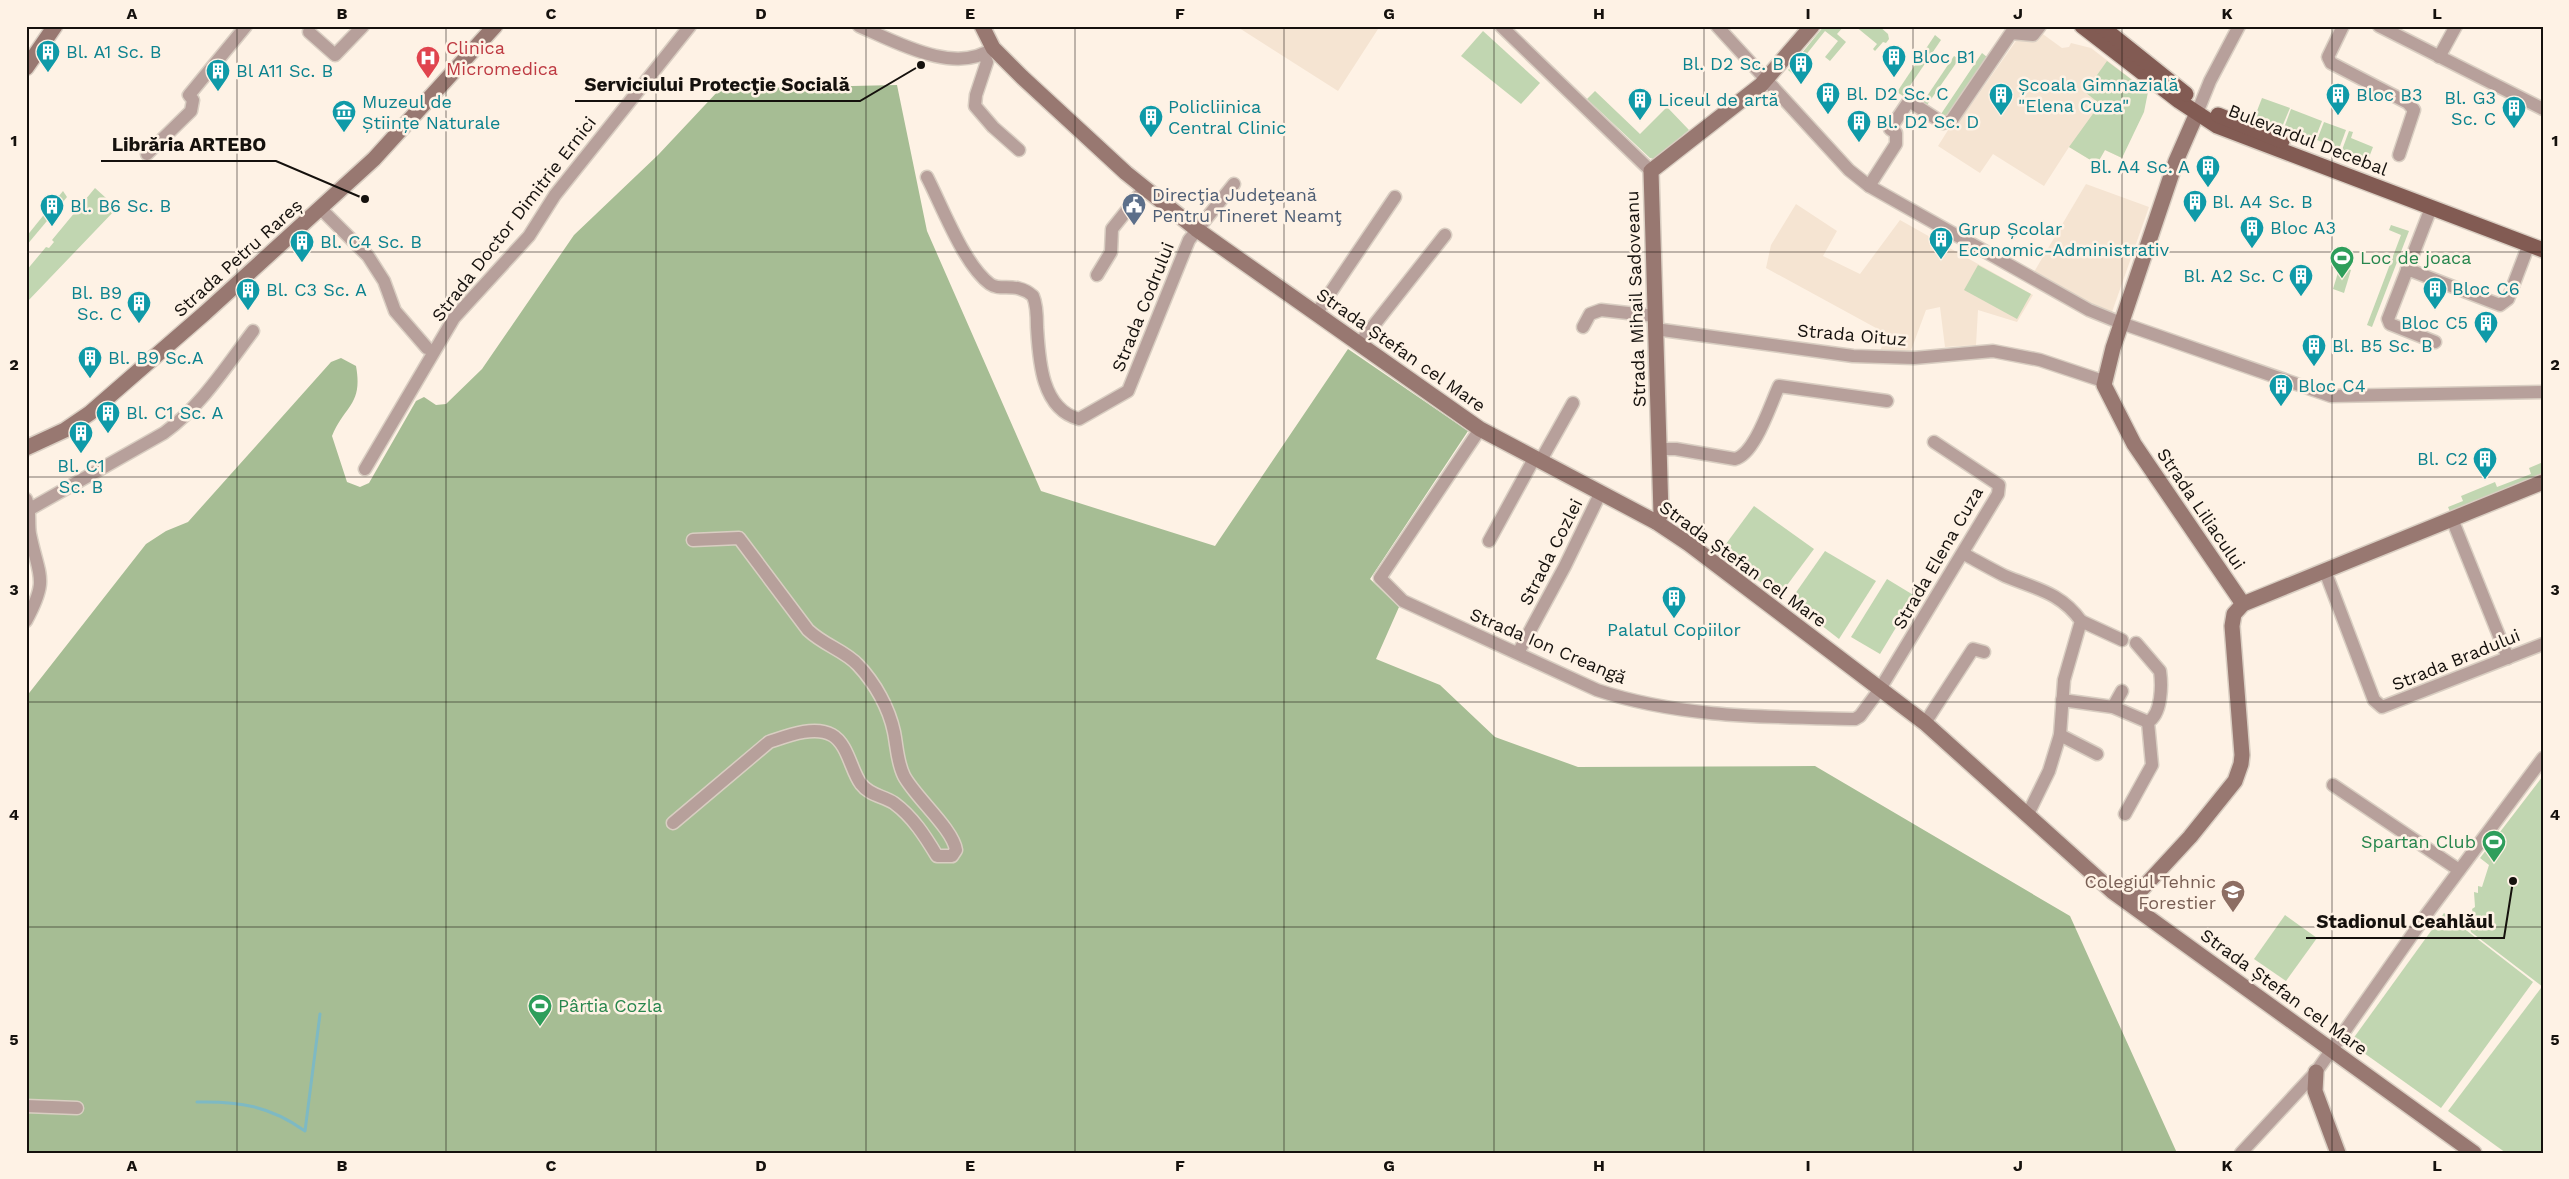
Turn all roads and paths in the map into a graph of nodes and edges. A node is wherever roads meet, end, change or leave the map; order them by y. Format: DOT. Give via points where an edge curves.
graph roads {
  1 [pos="55,26"];
  2 [pos="246,26"];
  3 [pos="363,26"];
  4 [pos="495,26"];
  5 [pos="690,26"];
  6 [pos="859,26"];
  7 [pos="982,26"];
  8 [pos="989,26"];
  9 [pos="1501,26"];
  10 [pos="1717,26"];
  11 [pos="1812,26"];
  12 [pos="2040,26"];
  13 [pos="2082,26"];
  14 [pos="2101,26"];
  15 [pos="2240,26"];
  16 [pos="2343,26"];
  17 [pos="2379,26"];
  18 [pos="2456,26"];
  19 [pos="309,32"];
  20 [pos="989,48"];
  21 [pos="2439,57"];
  22 [pos="26,68"];
  23 [pos="1766,81"];
  24 [pos="2199,108"];
  25 [pos="2543,109"];
  26 [pos="1019,150"];
  27 [pos="147,154"];
  28 [pos="2399,155"];
  29 [pos="1651,171"];
  30 [pos="927,177"];
  31 [pos="1234,184"];
  32 [pos="1869,186"];
  33 [pos="1144,189"];
  34 [pos="1396,197"];
  35 [pos="2432,208"];
  36 [pos="321,209"];
  37 [pos="1196,229"];
  38 [pos="1445,235"];
  39 [pos="2538,245"];
  40 [pos="2407,269"];
  41 [pos="1097,275"];
  42 [pos="1316,314"];
  43 [pos="1655,323"];
  44 [pos="2121,323"];
  45 [pos="1583,327"];
  46 [pos="253,331"];
  47 [pos="2435,342"];
  48 [pos="1359,344"];
  49 [pos="427,348"];
  50 [pos="2103,381"];
  51 [pos="2543,392"];
  52 [pos="1887,401"];
  53 [pos="1573,404"];
  54 [pos="1480,429"];
  55 [pos="1934,442"];
  56 [pos="26,448"];
  57 [pos="1659,449"];
  58 [pos="1538,458"];
  59 [pos="365,470"];
  60 [pos="2543,482"];
  61 [pos="1601,492"];
  62 [pos="28,504"];
  63 [pos="2452,519"];
  64 [pos="1656,522"];
  65 [pos="693,540"];
  66 [pos="1489,541"];
  67 [pos="1964,554"];
  68 [pos="2325,571"];
  69 [pos="2243,604"];
  70 [pos="26,621"];
  71 [pos="2081,621"];
  72 [pos="2122,640"];
  73 [pos="2136,642"];
  74 [pos="2543,644"];
  75 [pos="1984,652"];
  76 [pos="1518,653"];
  77 [pos="2508,658"];
  78 [pos="1880,689"];
  79 [pos="2122,691"];
  80 [pos="2062,700"];
  81 [pos="2113,706"];
  82 [pos="2148,722"];
  83 [pos="1925,723"];
  84 [pos="2060,735"];
  85 [pos="2097,754"];
  86 [pos="2543,758"];
  87 [pos="2333,784"];
  88 [pos="2028,814"];
  89 [pos="2125,814"];
  90 [pos="673,823"];
  91 [pos="2459,870"];
  92 [pos="2129,903"];
  93 [pos="2331,1050"];
  94 [pos="2316,1072"];
  95 [pos="26,1106"];
  96 [pos="77,1108"];
  97 [pos="2241,1153"];
  98 [pos="2338,1153"];
  99 [pos="2474,1153"];
  1 -- 22 [label="street"];
  2 -- 27 [label="street" via="189,95 193,100 191,111"];
  3 -- 19 [label="street" via="336,55"];
  4 -- 36 [label="street, Strada Petru Rareș" via="374,160"];
  5 -- 59 [label="street, Strada Doctor Dimitrie Ernici" via="556,195 529,236 454,318"];
  6 -- 20 [label="street" via="930,55 958,59"];
  7 -- 20 [label="street, Strada Ștefan cel Mare"];
  8 -- 20 [label="street"];
  9 -- 29 [label="street"];
  10 -- 23 [label="street"];
  11 -- 23 [label="street, Strada Mihail Sadoveanu"];
  12 -- 32 [label="street" via="2033,35 2011,33 1951,121 1943,123 1909,101 1890,129 1896,133 1896,144"];
  13 -- 24 [label="main road, Bulevardul Decebal"];
  14 -- 24 [label="main road, Bulevardul Decebal"];
  15 -- 24 [label="street"];
  16 -- 28 [label="street" via="2328,57 2331,63 2408,103 2414,110"];
  17 -- 21 [label="street"];
  18 -- 21 [label="street"];
  20 -- 26 [label="street" via="976,106 993,127"];
  20 -- 33 [label="street, Strada Ștefan cel Mare"];
  21 -- 25 [label="street"];
  23 -- 29 [label="street, Strada Mihail Sadoveanu"];
  23 -- 32 [label="street" via="1849,170"];
  24 -- 35 [label="main road, Bulevardul Decebal" via="2234,134"];
  24 -- 39 [label="main road, Bulevardul Decebal"];
  24 -- 44 [label="street" via="2176,161"];
  29 -- 43 [label="street, Strada Mihail Sadoveanu"];
  30 -- 37 [label="street, Strada Codrului" via="964,250 980,274 991,285 1025,289 1033,296 1042,377 1060,408 1070,417 1079,419 1128,390"];
  31 -- 37 [label="street"];
  32 -- 44 [label="street" via="2089,310"];
  33 -- 37 [label="street, Strada Ștefan cel Mare"];
  33 -- 41 [label="street" via="1112,229 1112,252"];
  34 -- 42 [label="street"];
  35 -- 39 [label="main road, Bulevardul Decebal"];
  35 -- 40 [label="street"];
  36 -- 49 [label="street" via="375,265 395,311"];
  36 -- 56 [label="street, Strada Petru Rareș" via="90,413 65,430"];
  37 -- 42 [label="street, Strada Ștefan cel Mare"];
  38 -- 48 [label="street"];
  39 -- 40 [label="street" via="2508,299 2500,305"];
  40 -- 47 [label="street" via="2388,319 2390,324"];
  42 -- 48 [label="street, Strada Ștefan cel Mare"];
  43 -- 45 [label="street, Strada Oituz" via="1601,310 1590,314"];
  43 -- 50 [label="street, Strada Oituz" via="1853,356 1914,358 1994,351 2040,360"];
  43 -- 57 [label="street, Strada Mihail Sadoveanu"];
  44 -- 50 [label="street"];
  44 -- 51 [label="street" via="2331,396"];
  46 -- 62 [label="street" via="205,397 182,420 164,433"];
  48 -- 54 [label="street, Strada Ștefan cel Mare"];
  50 -- 69 [label="street, Strada Liliacului" via="2134,444"];
  52 -- 57 [label="street" via="1779,386 1756,436 1741,457 1735,459"];
  53 -- 58 [label="street"];
  54 -- 58 [label="street, Strada Ștefan cel Mare"];
  54 -- 76 [label="street, Strada Ion Creangă" via="1380,578 1403,601"];
  55 -- 67 [label="street, Strada Elena Cuza" via="1999,485 1998,494"];
  57 -- 64 [label="street, Strada Mihail Sadoveanu" via="1661,514"];
  58 -- 61 [label="street, Strada Ștefan cel Mare"];
  58 -- 66 [label="street"];
  60 -- 63 [label="street"];
  61 -- 64 [label="street, Strada Ștefan cel Mare"];
  61 -- 76 [label="street, Strada Cozlei"];
  62 -- 70 [label="street" via="40,589"];
  63 -- 68 [label="street"];
  63 -- 77 [label="street"];
  64 -- 78 [label="street, Strada Ștefan cel Mare"];
  65 -- 90 [label="street" via="739,538 808,630 858,665 887,706 903,774 951,836 956,850 952,856 937,856 907,814 860,784 846,752 833,736 818,731 769,742"];
  67 -- 71 [label="street" via="2061,599"];
  67 -- 78 [label="street, Strada Elena Cuza"];
  68 -- 69 [label="street"];
  68 -- 77 [label="street, Strada Bradului" via="2377,705 2389,706"];
  69 -- 92 [label="street" via="2234,614 2232,626 2242,755 2239,772 2190,837"];
  71 -- 72 [label="street"];
  71 -- 80 [label="street" via="2064,680"];
  73 -- 82 [label="street" via="2160,675 2156,713"];
  74 -- 77 [label="street, Strada Bradului"];
  75 -- 83 [label="street" via="1973,649"];
  76 -- 78 [label="street, Strada Ion Creangă" via="1597,690 1681,710 1743,716 1855,718"];
  78 -- 83 [label="street, Strada Ștefan cel Mare"];
  79 -- 81 [label="street"];
  80 -- 81 [label="street"];
  80 -- 84 [label="street"];
  81 -- 82 [label="street"];
  82 -- 89 [label="street" via="2152,765"];
  83 -- 88 [label="street, Strada Ștefan cel Mare"];
  84 -- 85 [label="street"];
  84 -- 88 [label="street" via="2049,771"];
  86 -- 91 [label="street"];
  87 -- 91 [label="street"];
  88 -- 92 [label="street, Strada Ștefan cel Mare"];
  91 -- 93 [label="street"];
  92 -- 93 [label="street, Strada Ștefan cel Mare"];
  93 -- 94 [label="street"];
  93 -- 99 [label="street, Strada Ștefan cel Mare"];
  94 -- 97 [label="street"];
  94 -- 98 [label="street" via="2315,1091"];
  95 -- 96 [label="street"];
}
